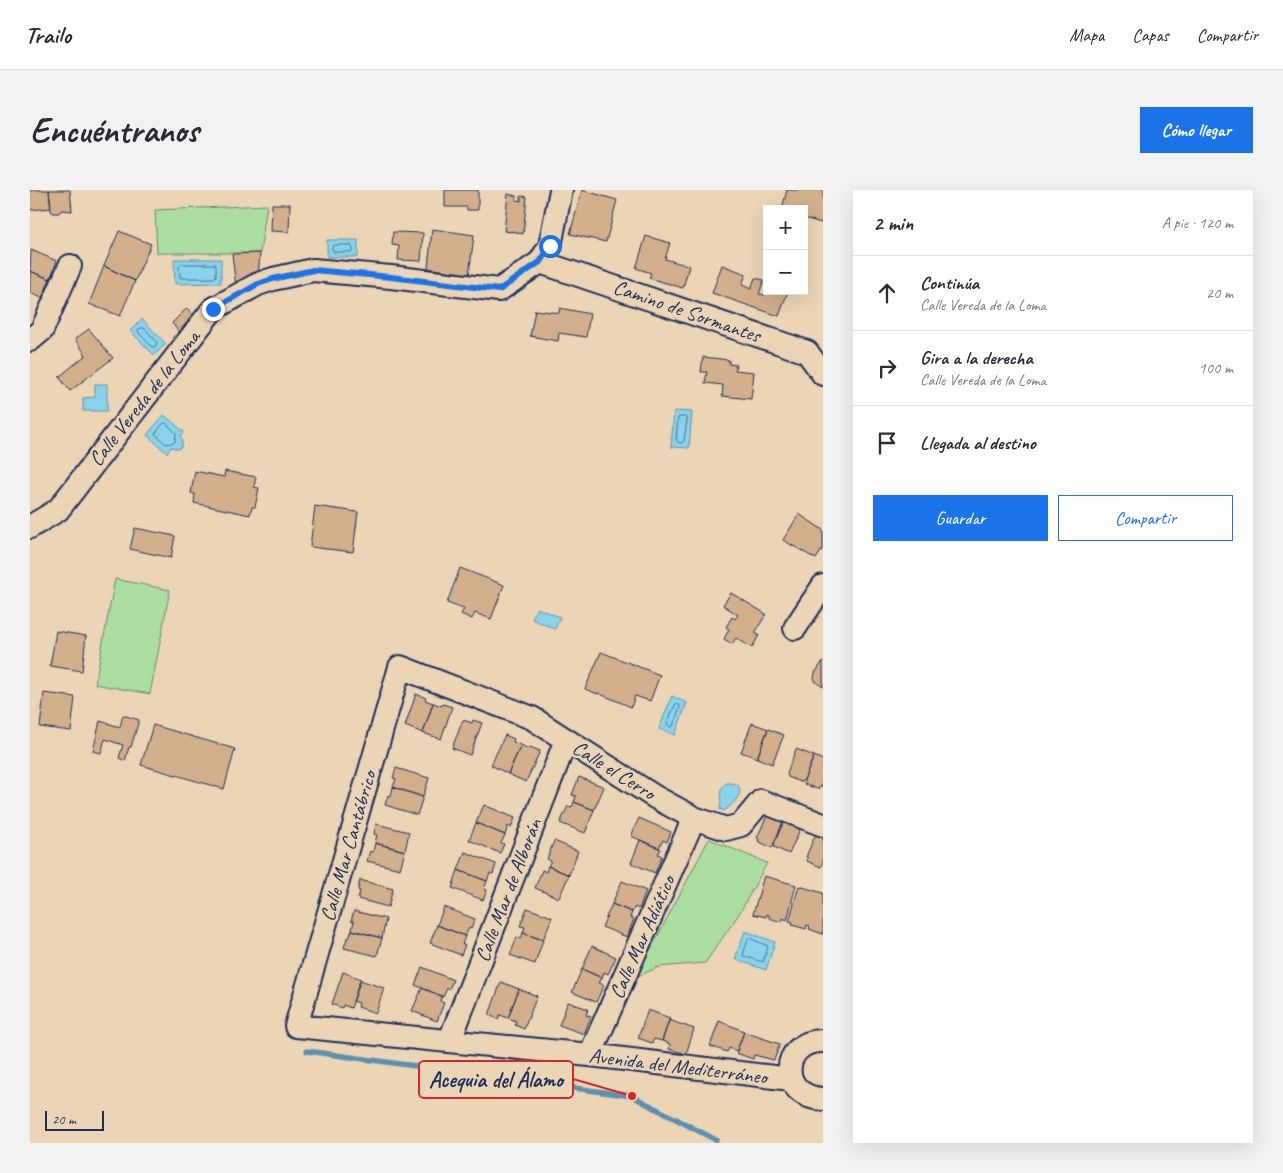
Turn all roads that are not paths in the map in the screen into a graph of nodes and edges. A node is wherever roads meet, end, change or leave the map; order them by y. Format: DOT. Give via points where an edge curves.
graph roads {
  1 [pos="562,190"];
  2 [pos="540,262"];
  3 [pos="70,266"];
  4 [pos="30,340"];
  5 [pos="823,374"];
  6 [pos="30,527"];
  7 [pos="823,586"];
  8 [pos="795,628"];
  9 [pos="400,667"];
  10 [pos="566,740"];
  11 [pos="694,818"];
  12 [pos="823,825"];
  13 [pos="296,1026"];
  14 [pos="450,1040"];
  15 [pos="823,1041"];
  16 [pos="590,1055"];
  17 [pos="791,1079"];
  18 [pos="823,1099"];
  1 -- 2 [label="street, Calle Vereda de la Loma" via="550,246"];
  2 -- 5 [label="street, Camino de Sormantes" via="808,352"];
  2 -- 6 [label="street, Calle Vereda de la Loma" via="499,290 313,270 258,284 213,309 58,510"];
  3 -- 4 [label="street" via="42,330"];
  7 -- 8 [label="street"];
  9 -- 10 [label="street, Calle el Cerro" via="532,718"];
  9 -- 13 [label="street, Calle Mar Cantábrico"];
  10 -- 11 [label="street, Calle el Cerro"];
  10 -- 14 [label="street, Calle Mar de Alborán"];
  11 -- 12 [label="street, Calle el Cerro" via="726,829 741,824 761,802"];
  11 -- 16 [label="street, Calle Mar Adiático"];
  13 -- 14 [label="street, Avenida del Mediterráneo"];
  14 -- 16 [label="street, Avenida del Mediterráneo"];
  15 -- 17 [label="street" via="799,1048 790,1064"];
  16 -- 17 [label="street, Avenida del Mediterráneo"];
  17 -- 18 [label="street" via="798,1091 807,1097"];
}
